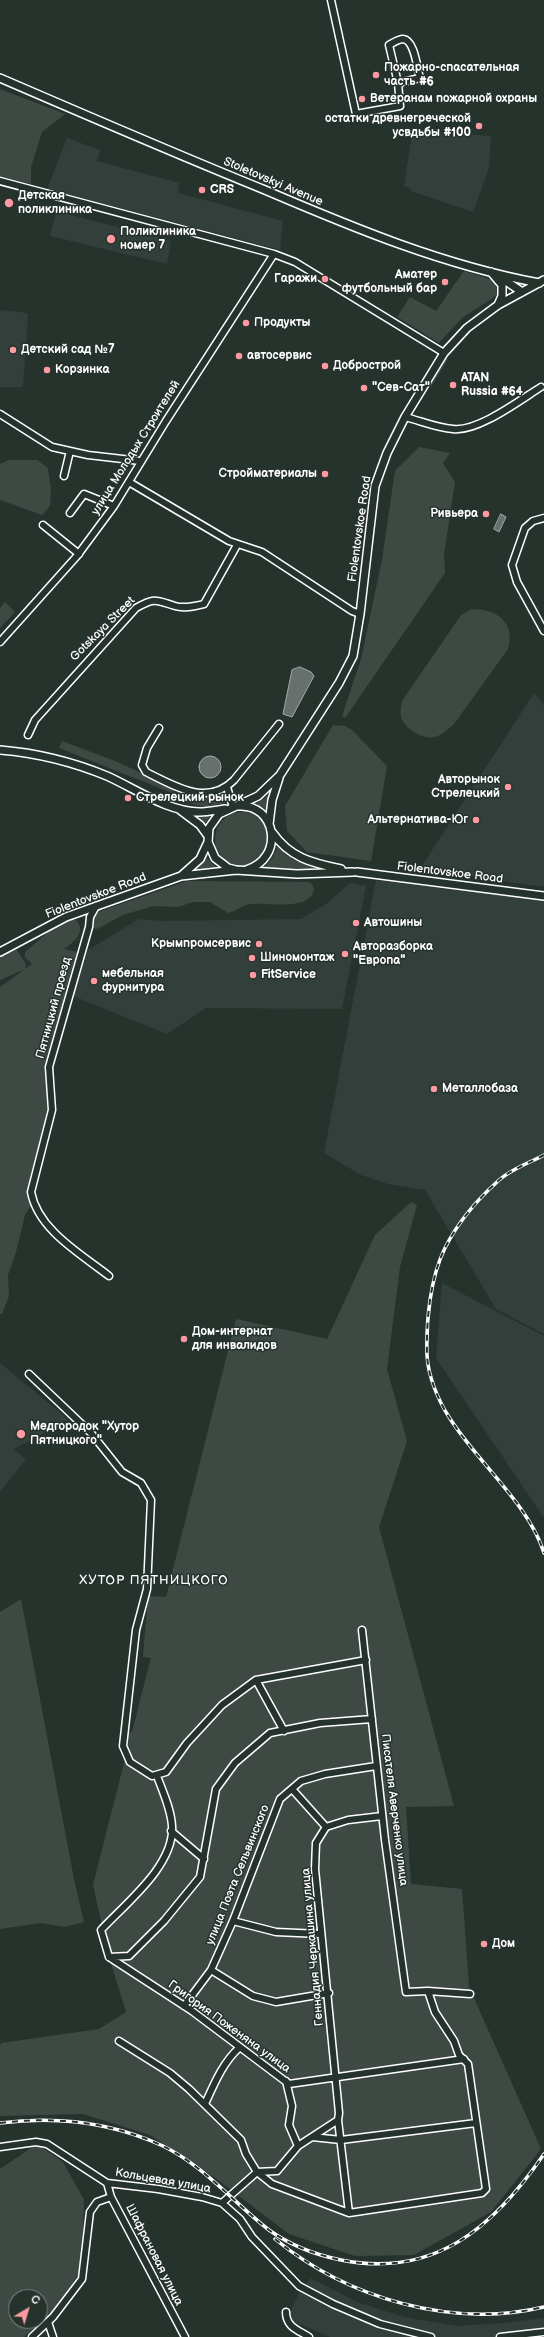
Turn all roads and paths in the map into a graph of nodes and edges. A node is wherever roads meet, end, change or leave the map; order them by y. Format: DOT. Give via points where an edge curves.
graph roads {
  1 [pos="332,0"];
  2 [pos="0,78"];
  3 [pos="398,83"];
  4 [pos="0,181"];
  5 [pos="274,254"];
  6 [pos="491,272"];
  7 [pos="542,281"];
  8 [pos="522,292"];
  9 [pos="498,305"];
  10 [pos="444,353"];
  11 [pos="541,387"];
  12 [pos="0,414"];
  13 [pos="405,417"];
  14 [pos="70,451"];
  15 [pos="140,461"];
  16 [pos="64,476"];
  17 [pos="129,482"];
  18 [pos="114,506"];
  19 [pos="70,513"];
  20 [pos="544,518"];
  21 [pos="43,525"];
  22 [pos="237,545"];
  23 [pos="79,554"];
  24 [pos="360,614"];
  25 [pos="544,631"];
  26 [pos="0,642"];
  27 [pos="279,724"];
  28 [pos="159,728"];
  29 [pos="28,735"];
  30 [pos="0,750"];
  31 [pos="280,775"];
  32 [pos="227,787"];
  33 [pos="233,806"];
  34 [pos="177,808"];
  35 [pos="226,809"];
  36 [pos="269,824"];
  37 [pos="272,832"];
  38 [pos="208,839"];
  39 [pos="236,870"];
  40 [pos="244,870"];
  41 [pos="355,872"];
  42 [pos="181,876"];
  43 [pos="544,896"];
  44 [pos="96,906"];
  45 [pos="0,952"];
  46 [pos="109,1276"];
  47 [pos="29,1374"];
  48 [pos="362,1630"];
  49 [pos="366,1660"];
  50 [pos="256,1680"];
  51 [pos="372,1719"];
  52 [pos="284,1731"];
  53 [pos="376,1766"];
  54 [pos="154,1776"];
  55 [pos="292,1789"];
  56 [pos="382,1816"];
  57 [pos="326,1827"];
  58 [pos="171,1831"];
  59 [pos="204,1859"];
  60 [pos="233,1921"];
  61 [pos="320,1934"];
  62 [pos="109,1957"];
  63 [pos="211,1970"];
  64 [pos="428,1991"];
  65 [pos="329,1993"];
  66 [pos="470,1994"];
  67 [pos="184,2006"];
  68 [pos="119,2041"];
  69 [pos="240,2047"];
  70 [pos="464,2059"];
  71 [pos="335,2077"];
  72 [pos="286,2082"];
  73 [pos="205,2104"];
  74 [pos="338,2120"];
  75 [pos="476,2123"];
  76 [pos="312,2137"];
  77 [pos="341,2140"];
  78 [pos="298,2146"];
  79 [pos="0,2147"];
  80 [pos="257,2172"];
  81 [pos="107,2183"];
  82 [pos="111,2197"];
  83 [pos="222,2203"];
  84 [pos="350,2213"];
  85 [pos="286,2312"];
  86 [pos="48,2322"];
  87 [pos="41,2329"];
  88 [pos="297,2330"];
  89 [pos="544,2332"];
  90 [pos="32,2337"];
  91 [pos="53,2337"];
  92 [pos="185,2337"];
  93 [pos="297,2337"];
  94 [pos="309,2337"];
  95 [pos="431,2337"];
  96 [pos="500,2337"];
  1 -- 3 [label="street" via="356,114 400,106"];
  2 -- 6 [label="main road, Stoletovskyi Avenue" via="354,228 415,250"];
  3 -- 3 [label="street" via="389,45 401,39 407,40 411,45 420,78"];
  4 -- 5 [label="street"];
  5 -- 10 [label="street" via="295,262"];
  5 -- 15 [label="street, улица Молодых Строителей"];
  6 -- 7 [label="main road, Stoletovskyi Avenue"];
  6 -- 8 [label="main road"];
  6 -- 9 [label="main road" via="502,285 502,296"];
  7 -- 8 [label="main road, Fiolentovskoe Road"];
  8 -- 9 [label="main road, Fiolentovskoe Road"];
  9 -- 10 [label="main road, Fiolentovskoe Road" via="467,328"];
  10 -- 13 [label="main road, Fiolentovskoe Road"];
  11 -- 13 [label="street" via="499,413 468,427 454,430"];
  12 -- 14 [label="street" via="52,446"];
  13 -- 24 [label="main road, Fiolentovskoe Road" via="387,453 375,486"];
  14 -- 15 [label="street"];
  14 -- 16 [label="street"];
  15 -- 17 [label="street, улица Молодых Строителей"];
  17 -- 18 [label="street, улица Молодых Строителей"];
  17 -- 22 [label="street"];
  18 -- 19 [label="street" via="84,494"];
  18 -- 23 [label="street, улица Молодых Строителей"];
  20 -- 25 [label="street" via="533,521 525,528 512,565 517,582"];
  21 -- 23 [label="street"];
  22 -- 24 [label="street" via="262,552"];
  22 -- 29 [label="street, Gotskaya Street" via="204,604 176,607 153,600 136,608 35,720"];
  23 -- 26 [label="street, улица Молодых Строителей"];
  24 -- 31 [label="main road, Fiolentovskoe Road" via="353,656"];
  27 -- 32 [label="street"];
  28 -- 32 [label="street" via="147,748 142,765 146,772 192,791 208,794"];
  30 -- 34 [label="main road" via="35,754 58,760 106,776"];
  31 -- 33 [label="main road, Fiolentovskoe Road" via="258,796"];
  31 -- 36 [label="main road, Fiolentovskoe Road" via="272,800"];
  32 -- 33 [label="street"];
  33 -- 35 [label="main road, Fiolentovskoe Road"];
  33 -- 36 [label="main road, Fiolentovskoe Road" via="254,810"];
  34 -- 35 [label="main road" via="201,812"];
  34 -- 38 [label="main road" via="200,825"];
  35 -- 38 [label="main road, Fiolentovskoe Road" via="213,820"];
  36 -- 37 [label="main road, Fiolentovskoe Road"];
  37 -- 40 [label="main road, Fiolentovskoe Road" via="270,849 266,857 260,863"];
  37 -- 41 [label="main road, Fiolentovskoe Road" via="282,845 300,859"];
  38 -- 39 [label="main road, Fiolentovskoe Road" via="210,851 218,861"];
  38 -- 42 [label="main road, Fiolentovskoe Road" via="200,859"];
  39 -- 40 [label="main road, Fiolentovskoe Road"];
  39 -- 42 [label="main road, Fiolentovskoe Road"];
  40 -- 41 [label="main road, Fiolentovskoe Road" via="297,874"];
  41 -- 43 [label="main road, Fiolentovskoe Road"];
  42 -- 44 [label="main road, Fiolentovskoe Road"];
  44 -- 45 [label="main road, Fiolentovskoe Road" via="66,917"];
  44 -- 46 [label="street, Пятницкий проезд" via="90,917 49,1067 52,1110 31,1192 33,1204 56,1234"];
  47 -- 54 [label="street" via="91,1433 122,1472 140,1483 151,1500 147,1589 136,1630 123,1746 130,1762"];
  48 -- 49 [label="street, Писателя Аверченко улица"];
  49 -- 50 [label="street"];
  49 -- 51 [label="street, Писателя Аверченко улица"];
  50 -- 52 [label="street"];
  50 -- 54 [label="street" via="222,1704 187,1743 166,1772"];
  51 -- 52 [label="street" via="320,1723"];
  51 -- 53 [label="street, Писателя Аверченко улица"];
  52 -- 59 [label="street" via="270,1733 235,1763 216,1789"];
  53 -- 55 [label="street, улица Поэта Сельвинского" via="326,1774 301,1781"];
  53 -- 56 [label="street, Писателя Аверченко улица"];
  54 -- 58 [label="street" via="166,1799"];
  55 -- 57 [label="street"];
  55 -- 60 [label="street, улица Поэта Сельвинского" via="280,1799"];
  56 -- 57 [label="street" via="348,1820"];
  56 -- 64 [label="street, Писателя Аверченко улица" via="406,1992"];
  57 -- 61 [label="street, Геннадия Черкашина улица" via="316,1844 315,1869"];
  58 -- 59 [label="street"];
  58 -- 62 [label="street" via="168,1851 160,1866 101,1930"];
  59 -- 62 [label="street" via="200,1877 164,1921 129,1956"];
  60 -- 61 [label="street" via="276,1932"];
  60 -- 63 [label="street, улица Поэта Сельвинского"];
  61 -- 65 [label="street, Геннадия Черкашина улица"];
  62 -- 67 [label="street, Григория Поженяна улица"];
  63 -- 65 [label="street" via="253,1996 276,2002"];
  63 -- 67 [label="street, улица Поэта Сельвинского"];
  64 -- 66 [label="street"];
  64 -- 70 [label="street" via="435,2012 454,2041 459,2055"];
  65 -- 71 [label="street, Геннадия Черкашина улица"];
  67 -- 69 [label="street, Григория Поженяна улица"];
  68 -- 73 [label="street" via="170,2073"];
  69 -- 72 [label="street, Григория Поженяна улица"];
  69 -- 73 [label="street" via="228,2057"];
  70 -- 71 [label="street, Григория Поженяна улица"];
  70 -- 75 [label="street" via="468,2064"];
  71 -- 72 [label="street, Григория Поженяна улица" via="289,2084"];
  71 -- 74 [label="street, Геннадия Черкашина улица"];
  72 -- 78 [label="street" via="292,2106 288,2125"];
  73 -- 80 [label="street" via="241,2140"];
  74 -- 76 [label="street"];
  74 -- 77 [label="street, Геннадия Черкашина улица"];
  75 -- 77 [label="street"];
  75 -- 84 [label="street" via="486,2189 482,2194"];
  76 -- 77 [label="street"];
  76 -- 78 [label="street"];
  77 -- 84 [label="street, Геннадия Черкашина улица"];
  78 -- 80 [label="street" via="277,2171"];
  79 -- 81 [label="street" via="36,2142 47,2144"];
  80 -- 83 [label="street"];
  80 -- 84 [label="street" via="272,2184"];
  81 -- 82 [label="street, Шафрановая улица"];
  81 -- 83 [label="street, Кольцевая улица" via="165,2190"];
  82 -- 86 [label="street" via="97,2202 90,2212 82,2279"];
  82 -- 92 [label="street, Шафрановая улица"];
  83 -- 95 [label="street, Кольцевая улица" via="240,2219 252,2237 299,2286 380,2324"];
  85 -- 88 [label="street" via="288,2322"];
  86 -- 91 [label="street"];
  87 -- 90 [label="street"];
  88 -- 93 [label="street"];
  88 -- 94 [label="street"];
  89 -- 96 [label="street"];
}
